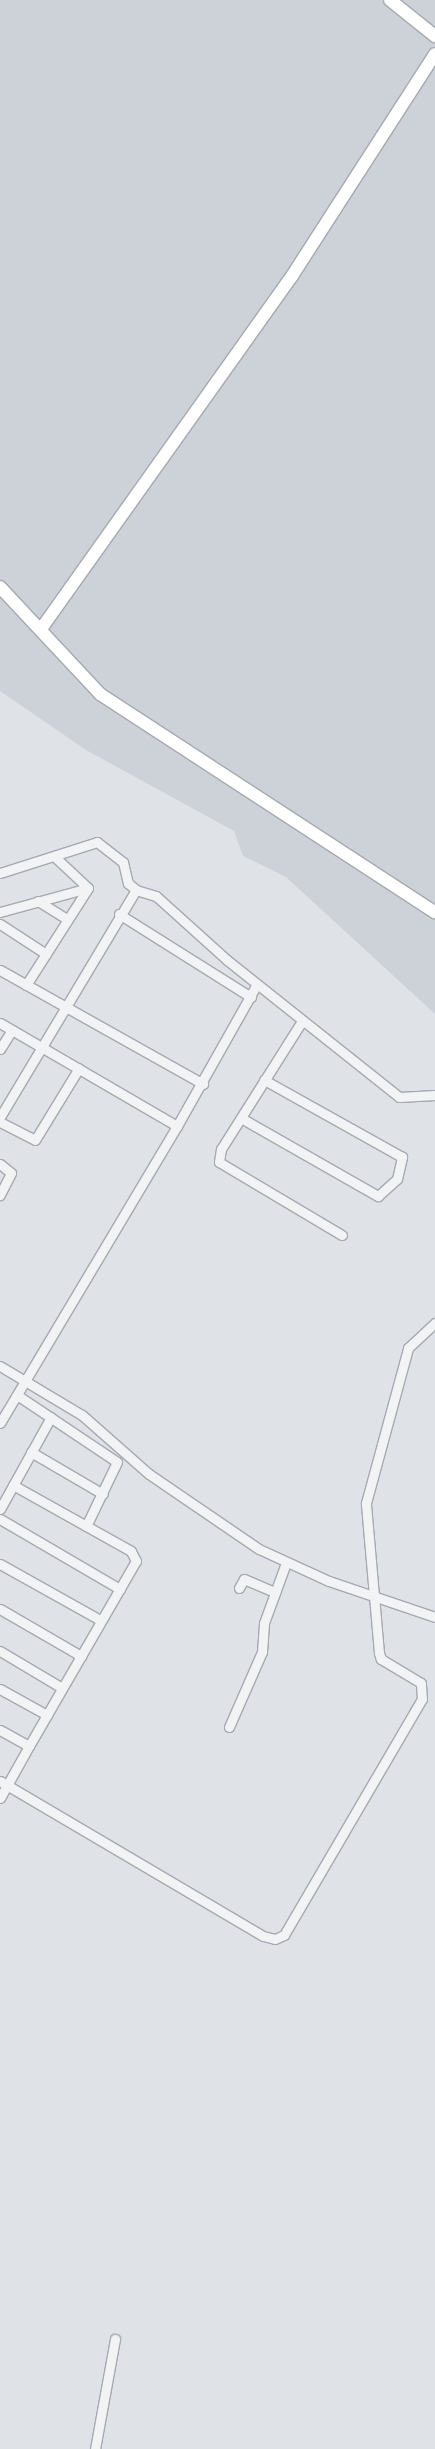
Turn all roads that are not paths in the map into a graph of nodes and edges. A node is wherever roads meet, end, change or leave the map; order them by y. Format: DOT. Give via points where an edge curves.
graph roads {
  1 [pos="390,0"];
  2 [pos="435,36"];
  3 [pos="435,54"];
  4 [pos="0,587"];
  5 [pos="41,629"];
  6 [pos="55,858"];
  7 [pos="0,873"];
  8 [pos="88,888"];
  9 [pos="136,890"];
  10 [pos="38,901"];
  11 [pos="0,912"];
  12 [pos="435,912"];
  13 [pos="119,914"];
  14 [pos="66,918"];
  15 [pos="0,924"];
  16 [pos="46,954"];
  17 [pos="0,970"];
  18 [pos="257,984"];
  19 [pos="26,985"];
  20 [pos="251,997"];
  21 [pos="64,1006"];
  22 [pos="302,1021"];
  23 [pos="0,1023"];
  24 [pos="12,1030"];
  25 [pos="41,1045"];
  26 [pos="0,1049"];
  27 [pos="80,1068"];
  28 [pos="264,1080"];
  29 [pos="202,1084"];
  30 [pos="435,1095"];
  31 [pos="0,1117"];
  32 [pos="241,1118"];
  33 [pos="0,1122"];
  34 [pos="177,1126"];
  35 [pos="0,1164"];
  36 [pos="0,1195"];
  37 [pos="342,1235"];
  38 [pos="435,1323"];
  39 [pos="0,1366"];
  40 [pos="25,1381"];
  41 [pos="17,1395"];
  42 [pos="3,1412"];
  43 [pos="51,1417"];
  44 [pos="0,1424"];
  45 [pos="31,1452"];
  46 [pos="14,1485"];
  47 [pos="103,1494"];
  48 [pos="0,1509"];
  49 [pos="0,1519"];
  50 [pos="86,1526"];
  51 [pos="286,1563"];
  52 [pos="0,1564"];
  53 [pos="240,1588"];
  54 [pos="120,1589"];
  55 [pos="275,1592"];
  56 [pos="373,1596"];
  57 [pos="0,1608"];
  58 [pos="435,1616"];
  59 [pos="100,1620"];
  60 [pos="0,1651"];
  61 [pos="81,1656"];
  62 [pos="62,1688"];
  63 [pos="0,1689"];
  64 [pos="47,1715"];
  65 [pos="229,1727"];
  66 [pos="0,1730"];
  67 [pos="29,1746"];
  68 [pos="4,1783"];
  69 [pos="0,1798"];
  70 [pos="115,2339"];
  71 [pos="95,2449"];
  1 -- 2 [label="street"];
  3 -- 5 [label="street" via="292,276"];
  4 -- 5 [label="street"];
  5 -- 12 [label="street" via="100,694"];
  6 -- 7 [label="street"];
  6 -- 8 [label="street"];
  6 -- 9 [label="street" via="97,842 123,862 128,883"];
  8 -- 10 [label="street"];
  8 -- 14 [label="street"];
  9 -- 13 [label="street"];
  9 -- 18 [label="street" via="156,896"];
  10 -- 11 [label="street"];
  10 -- 14 [label="street"];
  13 -- 20 [label="street"];
  13 -- 21 [label="street"];
  14 -- 16 [label="street"];
  15 -- 16 [label="street"];
  16 -- 19 [label="street"];
  17 -- 19 [label="street"];
  18 -- 20 [label="street"];
  18 -- 22 [label="street"];
  19 -- 21 [label="street"];
  20 -- 29 [label="street"];
  21 -- 25 [label="street"];
  21 -- 29 [label="street"];
  22 -- 28 [label="street"];
  22 -- 30 [label="street" via="399,1097"];
  23 -- 24 [label="street"];
  24 -- 25 [label="street"];
  24 -- 26 [label="street"];
  25 -- 27 [label="street"];
  25 -- 31 [label="street"];
  27 -- 33 [label="street" via="35,1140"];
  27 -- 34 [label="street"];
  28 -- 32 [label="street"];
  28 -- 32 [label="street" via="402,1157 397,1179 378,1196"];
  29 -- 34 [label="street"];
  32 -- 37 [label="street" via="221,1149 219,1162"];
  34 -- 40 [label="street"];
  35 -- 36 [label="street" via="12,1173"];
  38 -- 56 [label="street" via="408,1348 370,1481 366,1518"];
  39 -- 40 [label="street"];
  40 -- 41 [label="street"];
  40 -- 51 [label="street" via="82,1415 149,1474 234,1534"];
  41 -- 42 [label="street"];
  41 -- 43 [label="street"];
  42 -- 44 [label="street"];
  43 -- 45 [label="street"];
  43 -- 47 [label="street" via="115,1458 116,1468"];
  45 -- 46 [label="street"];
  45 -- 47 [label="street"];
  46 -- 48 [label="street"];
  46 -- 50 [label="street"];
  47 -- 50 [label="street"];
  49 -- 54 [label="street"];
  50 -- 54 [label="street" via="135,1555"];
  51 -- 55 [label="street"];
  51 -- 56 [label="street"];
  52 -- 59 [label="street"];
  53 -- 55 [label="street" via="244,1579"];
  54 -- 59 [label="street"];
  55 -- 65 [label="street" via="263,1626 262,1652 241,1708"];
  56 -- 58 [label="street"];
  56 -- 68 [label="street" via="381,1659 421,1684 422,1699 284,1935 263,1936"];
  57 -- 61 [label="street"];
  59 -- 61 [label="street"];
  60 -- 62 [label="street"];
  61 -- 62 [label="street"];
  62 -- 64 [label="street"];
  63 -- 64 [label="street"];
  64 -- 67 [label="street"];
  66 -- 67 [label="street"];
  67 -- 68 [label="street"];
  68 -- 69 [label="street"];
  70 -- 71 [label="street"];
}
